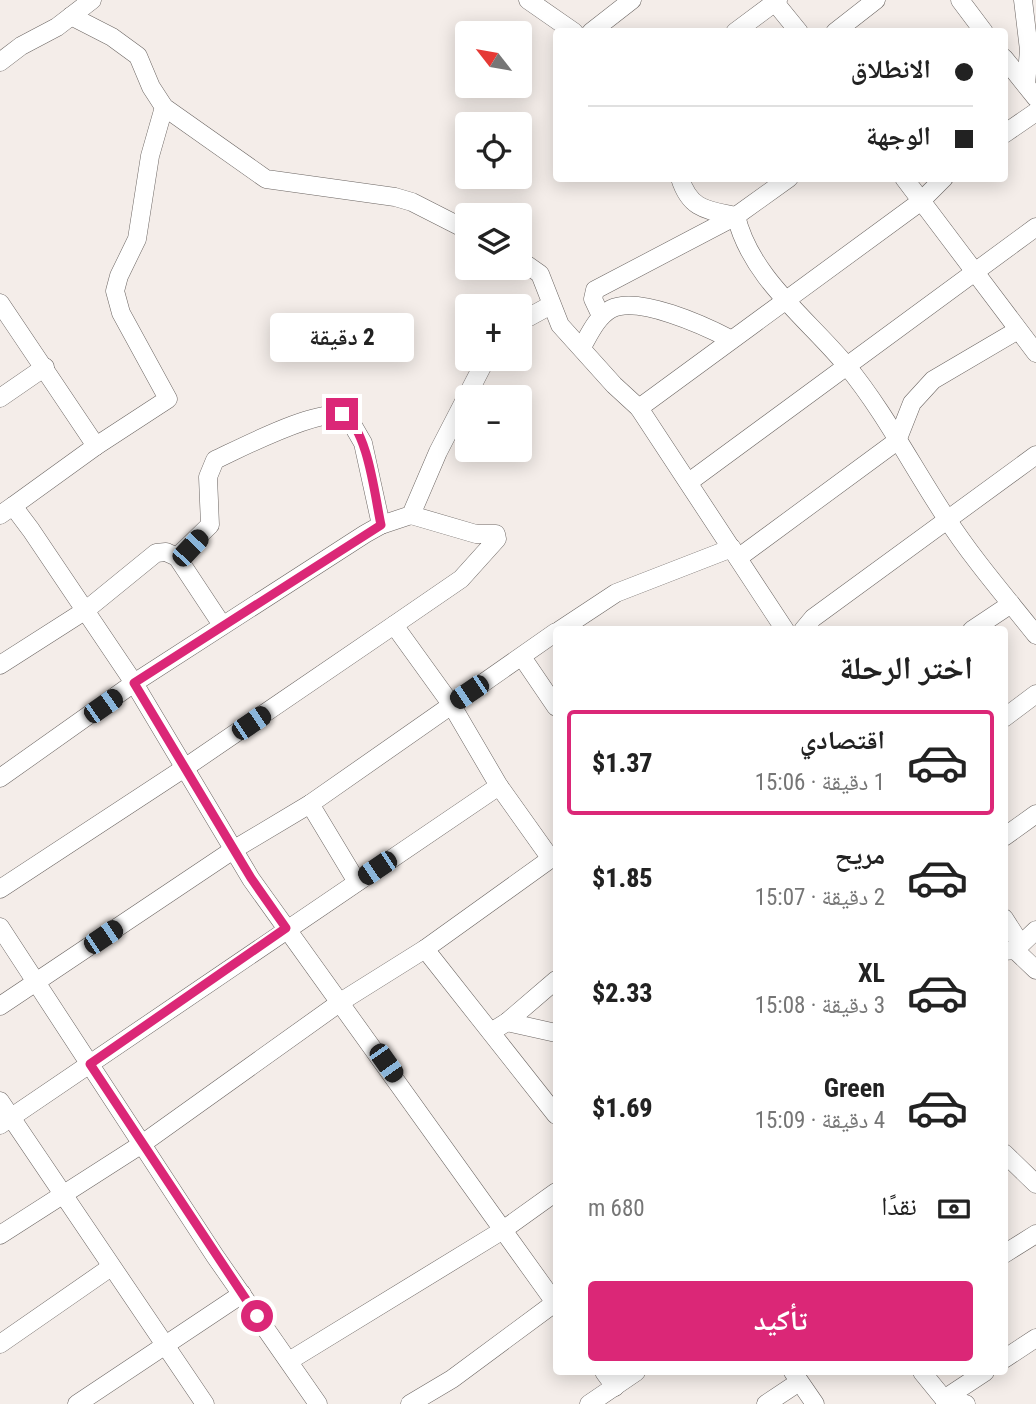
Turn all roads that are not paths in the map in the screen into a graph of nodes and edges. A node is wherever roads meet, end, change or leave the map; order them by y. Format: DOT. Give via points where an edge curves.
graph roads {
  1 [pos="92,0"];
  2 [pos="528,0"];
  3 [pos="632,0"];
  4 [pos="876,0"];
  5 [pos="960,0"];
  6 [pos="1023,0"];
  7 [pos="775,1"];
  8 [pos="71,16"];
  9 [pos="568,28"];
  10 [pos="596,28"];
  11 [pos="740,28"];
  12 [pos="796,28"];
  13 [pos="840,28"];
  14 [pos="981,28"];
  15 [pos="0,62"];
  16 [pos="1008,63"];
  17 [pos="1031,92"];
  18 [pos="164,107"];
  19 [pos="1036,112"];
  20 [pos="1008,131"];
  21 [pos="681,182"];
  22 [pos="783,182"];
  23 [pos="907,182"];
  24 [pos="940,182"];
  25 [pos="920,202"];
  26 [pos="736,216"];
  27 [pos="455,224"];
  28 [pos="1036,227"];
  29 [pos="532,268"];
  30 [pos="975,275"];
  31 [pos="785,300"];
  32 [pos="0,303"];
  33 [pos="551,305"];
  34 [pos="532,315"];
  35 [pos="601,316"];
  36 [pos="730,340"];
  37 [pos="1030,341"];
  38 [pos="582,347"];
  39 [pos="846,365"];
  40 [pos="45,368"];
  41 [pos="480,371"];
  42 [pos="0,398"];
  43 [pos="639,408"];
  44 [pos="897,441"];
  45 [pos="96,446"];
  46 [pos="1036,455"];
  47 [pos="689,482"];
  48 [pos="6,511"];
  49 [pos="411,515"];
  50 [pos="947,519"];
  51 [pos="381,525"];
  52 [pos="735,553"];
  53 [pos="177,556"];
  54 [pos="1011,604"];
  55 [pos="86,610"];
  56 [pos="222,625"];
  57 [pos="394,625"];
  58 [pos="566,626"];
  59 [pos="781,626"];
  60 [pos="806,626"];
  61 [pos="978,626"];
  62 [pos="553,635"];
  63 [pos="1036,635"];
  64 [pos="522,657"];
  65 [pos="0,665"];
  66 [pos="134,683"];
  67 [pos="1036,694"];
  68 [pos="553,702"];
  69 [pos="451,704"];
  70 [pos="1008,715"];
  71 [pos="186,767"];
  72 [pos="0,778"];
  73 [pos="499,786"];
  74 [pos="310,804"];
  75 [pos="1036,814"];
  76 [pos="1008,834"];
  77 [pos="233,850"];
  78 [pos="553,856"];
  79 [pos="553,858"];
  80 [pos="357,882"];
  81 [pos="0,889"];
  82 [pos="0,927"];
  83 [pos="286,928"];
  84 [pos="1036,930"];
  85 [pos="425,948"];
  86 [pos="1013,948"];
  87 [pos="1036,970"];
  88 [pos="37,980"];
  89 [pos="553,983"];
  90 [pos="342,1000"];
  91 [pos="0,1006"];
  92 [pos="507,1022"];
  93 [pos="491,1032"];
  94 [pos="553,1032"];
  95 [pos="90,1064"];
  96 [pos="0,1101"];
  97 [pos="553,1111"];
  98 [pos="5,1122"];
  99 [pos="142,1144"];
  100 [pos="1008,1157"];
  101 [pos="1036,1184"];
  102 [pos="65,1194"];
  103 [pos="553,1194"];
  104 [pos="503,1230"];
  105 [pos="1036,1234"];
  106 [pos="0,1236"];
  107 [pos="1008,1252"];
  108 [pos="111,1266"];
  109 [pos="242,1294"];
  110 [pos="553,1299"];
  111 [pos="553,1305"];
  112 [pos="1036,1338"];
  113 [pos="0,1344"];
  114 [pos="165,1346"];
  115 [pos="1008,1356"];
  116 [pos="289,1361"];
  117 [pos="924,1375"];
  118 [pos="980,1375"];
  119 [pos="796,1377"];
  120 [pos="610,1379"];
  121 [pos="944,1399"];
  122 [pos="77,1404"];
  123 [pos="205,1404"];
  124 [pos="318,1404"];
  125 [pos="410,1404"];
  126 [pos="589,1404"];
  127 [pos="766,1404"];
  128 [pos="814,1404"];
  129 [pos="966,1404"];
  1 -- 8 [label="street"];
  2 -- 9 [label="street"];
  3 -- 10 [label="street"];
  4 -- 13 [label="street"];
  5 -- 14 [label="street"];
  6 -- 17 [label="street"];
  7 -- 11 [label="street"];
  7 -- 12 [label="street"];
  8 -- 15 [label="street"];
  8 -- 18 [label="street" via="138,56"];
  16 -- 17 [label="street"];
  18 -- 27 [label="street" via="266,179 395,197"];
  18 -- 45 [label="street" via="150,156 137,239 116,291 121,313 168,399"];
  19 -- 20 [label="street"];
  21 -- 26 [label="street" via="685,194 698,206"];
  22 -- 26 [label="street"];
  23 -- 25 [label="street"];
  24 -- 25 [label="street"];
  25 -- 30 [label="street"];
  25 -- 31 [label="street"];
  26 -- 31 [label="street" via="751,254"];
  26 -- 35 [label="street" via="595,290 593,299"];
  28 -- 30 [label="street"];
  29 -- 33 [label="street" via="540,274"];
  30 -- 37 [label="street"];
  30 -- 39 [label="street"];
  31 -- 36 [label="street"];
  31 -- 39 [label="street"];
  32 -- 40 [label="street"];
  33 -- 34 [label="street"];
  33 -- 38 [label="street" via="559,324"];
  35 -- 36 [label="street" via="614,307 641,307 699,323"];
  35 -- 38 [label="street"];
  36 -- 43 [label="street"];
  37 -- 44 [label="street" via="933,380 912,403"];
  38 -- 43 [label="street"];
  39 -- 44 [label="street"];
  39 -- 47 [label="street"];
  40 -- 42 [label="street"];
  40 -- 45 [label="street"];
  41 -- 49 [label="street"];
  43 -- 47 [label="street"];
  44 -- 50 [label="street"];
  44 -- 52 [label="street"];
  45 -- 48 [label="street"];
  46 -- 50 [label="street"];
  47 -- 52 [label="street"];
  48 -- 55 [label="street"];
  49 -- 51 [label="street"];
  49 -- 57 [label="street" via="476,534 496,534 497,539 461,579"];
  50 -- 54 [label="street"];
  50 -- 60 [label="street"];
  51 -- 53 [label="street" via="363,443 348,417 336,413 281,430 215,460 208,477 210,526"];
  51 -- 56 [label="street"];
  52 -- 58 [label="street" via="616,593"];
  52 -- 59 [label="street"];
  53 -- 55 [label="street" via="156,553"];
  53 -- 56 [label="street"];
  54 -- 61 [label="street"];
  54 -- 63 [label="street"];
  55 -- 65 [label="street"];
  55 -- 66 [label="street"];
  56 -- 66 [label="street"];
  57 -- 69 [label="street"];
  57 -- 71 [label="street"];
  62 -- 64 [label="street"];
  64 -- 68 [label="street"];
  64 -- 69 [label="street"];
  66 -- 71 [label="street"];
  66 -- 72 [label="street"];
  67 -- 70 [label="street"];
  69 -- 73 [label="street"];
  69 -- 74 [label="street"];
  71 -- 77 [label="street"];
  71 -- 81 [label="street"];
  73 -- 78 [label="street"];
  73 -- 80 [label="street"];
  74 -- 77 [label="street"];
  74 -- 80 [label="street"];
  75 -- 76 [label="street"];
  77 -- 83 [label="street"];
  77 -- 88 [label="street"];
  79 -- 85 [label="street"];
  80 -- 83 [label="street"];
  82 -- 88 [label="street"];
  83 -- 90 [label="street"];
  83 -- 95 [label="street"];
  84 -- 86 [label="street"];
  85 -- 90 [label="street"];
  85 -- 93 [label="street"];
  86 -- 87 [label="street"];
  88 -- 91 [label="street"];
  88 -- 95 [label="street"];
  89 -- 92 [label="street"];
  90 -- 99 [label="street"];
  90 -- 104 [label="street"];
  92 -- 93 [label="street"];
  92 -- 94 [label="street"];
  93 -- 97 [label="street"];
  95 -- 98 [label="street"];
  95 -- 99 [label="street"];
  96 -- 98 [label="street"];
  98 -- 102 [label="street"];
  99 -- 102 [label="street"];
  99 -- 109 [label="street"];
  100 -- 101 [label="street"];
  102 -- 106 [label="street"];
  102 -- 108 [label="street"];
  103 -- 104 [label="street"];
  104 -- 110 [label="street"];
  104 -- 116 [label="street"];
  105 -- 107 [label="street"];
  108 -- 113 [label="street"];
  108 -- 114 [label="street"];
  109 -- 114 [label="street"];
  109 -- 116 [label="street"];
  111 -- 125 [label="street"];
  112 -- 115 [label="street"];
  114 -- 122 [label="street"];
  114 -- 123 [label="street"];
  116 -- 124 [label="street"];
  117 -- 121 [label="street"];
  118 -- 121 [label="street"];
  119 -- 127 [label="street"];
  119 -- 128 [label="street"];
  120 -- 126 [label="street"];
  121 -- 129 [label="street"];
}
